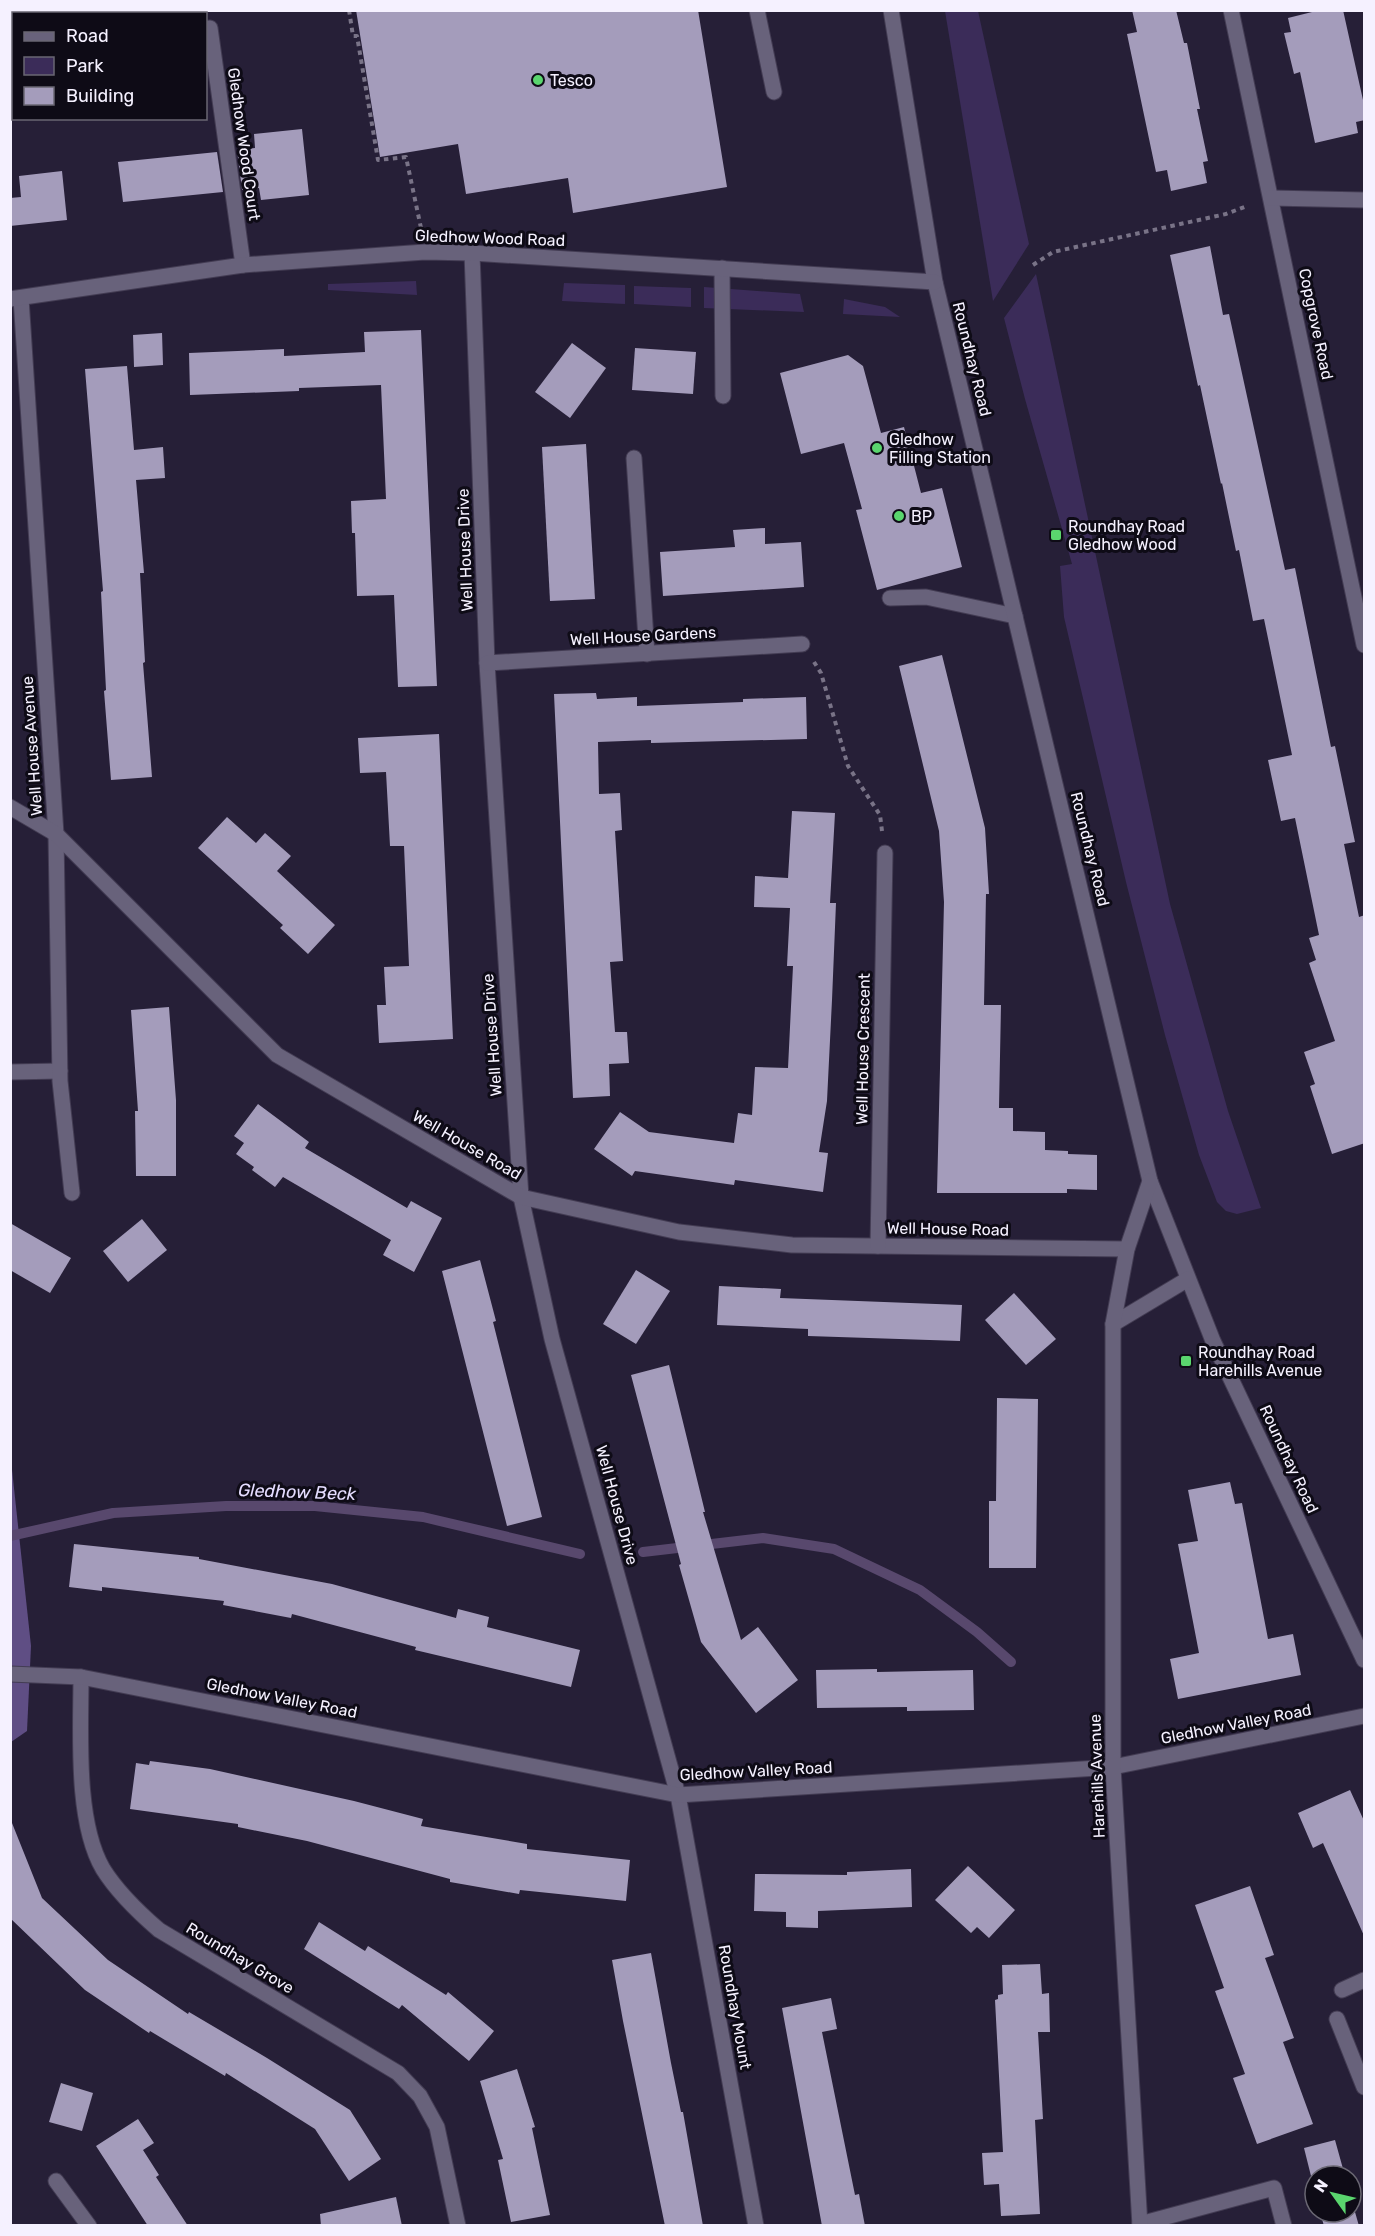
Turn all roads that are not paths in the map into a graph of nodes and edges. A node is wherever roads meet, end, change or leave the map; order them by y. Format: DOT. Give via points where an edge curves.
graph roads {
  1 [pos="757,10"];
  2 [pos="891,10"];
  3 [pos="1231,10"];
  4 [pos="210,28"];
  5 [pos="774,92"];
  6 [pos="1271,198"];
  7 [pos="1365,200"];
  8 [pos="472,253"];
  9 [pos="243,266"];
  10 [pos="722,268"];
  11 [pos="934,282"];
  12 [pos="16,298"];
  13 [pos="723,396"];
  14 [pos="634,458"];
  15 [pos="890,598"];
  16 [pos="1015,616"];
  17 [pos="802,644"];
  18 [pos="1365,645"];
  19 [pos="647,654"];
  20 [pos="487,663"];
  21 [pos="10,807"];
  22 [pos="56,834"];
  23 [pos="885,853"];
  24 [pos="60,1071"];
  25 [pos="10,1072"];
  26 [pos="1150,1181"];
  27 [pos="72,1192"];
  28 [pos="521,1197"];
  29 [pos="878,1246"];
  30 [pos="1127,1248"];
  31 [pos="1188,1279"];
  32 [pos="1113,1324"];
  33 [pos="1365,1660"];
  34 [pos="10,1674"];
  35 [pos="81,1677"];
  36 [pos="1365,1716"];
  37 [pos="1113,1767"];
  38 [pos="678,1795"];
  39 [pos="1365,1980"];
  40 [pos="1342,1990"];
  41 [pos="1337,2019"];
  42 [pos="1365,2087"];
  43 [pos="56,2181"];
  44 [pos="1140,2225"];
  45 [pos="89,2226"];
  46 [pos="458,2226"];
  47 [pos="756,2226"];
  48 [pos="1284,2226"];
  1 -- 5 [label="street"];
  2 -- 11 [label="street, Roundhay Road"];
  3 -- 6 [label="street, Copgrove Road"];
  4 -- 9 [label="street, Gledhow Wood Court"];
  6 -- 7 [label="street"];
  6 -- 18 [label="street, Copgrove Road"];
  8 -- 9 [label="street, Gledhow Wood Road" via="425,252"];
  8 -- 10 [label="street, Gledhow Wood Road"];
  8 -- 20 [label="street, Well House Drive"];
  9 -- 12 [label="street, Gledhow Wood Road"];
  10 -- 11 [label="street, Gledhow Wood Road"];
  10 -- 13 [label="street"];
  11 -- 16 [label="street, Roundhay Road"];
  12 -- 22 [label="street, Well House Avenue"];
  14 -- 19 [label="street"];
  15 -- 16 [label="street" via="926,597"];
  16 -- 26 [label="street, Roundhay Road"];
  17 -- 19 [label="street, Well House Gardens"];
  19 -- 20 [label="street, Well House Gardens"];
  20 -- 28 [label="street, Well House Drive"];
  21 -- 22 [label="street, Well House Road"];
  22 -- 24 [label="street, Well House Avenue"];
  22 -- 28 [label="street, Well House Road" via="277,1055"];
  23 -- 29 [label="street, Well House Crescent"];
  24 -- 25 [label="street"];
  24 -- 27 [label="street, Well House Avenue"];
  26 -- 30 [label="street, Harehills Avenue"];
  26 -- 31 [label="street, Roundhay Road"];
  28 -- 29 [label="street, Well House Road" via="679,1232 792,1245"];
  28 -- 38 [label="street, Well House Drive" via="552,1339"];
  29 -- 30 [label="street, Well House Road"];
  30 -- 32 [label="street, Harehills Avenue"];
  31 -- 32 [label="street"];
  31 -- 33 [label="street, Roundhay Road"];
  32 -- 37 [label="street, Harehills Avenue"];
  34 -- 35 [label="street, Gledhow Valley Road"];
  35 -- 38 [label="street, Gledhow Valley Road"];
  35 -- 46 [label="street, Roundhay Grove" via="86,1812 103,1868 128,1903 159,1930 398,2073 420,2096 436,2127"];
  36 -- 37 [label="street, Gledhow Valley Road"];
  37 -- 38 [label="street, Gledhow Valley Road"];
  37 -- 44 [label="street, Harehills Avenue"];
  38 -- 47 [label="street, Roundhay Mount"];
  39 -- 40 [label="street"];
  41 -- 42 [label="street"];
  43 -- 45 [label="street"];
  44 -- 48 [label="street" via="1274,2188"];
}
